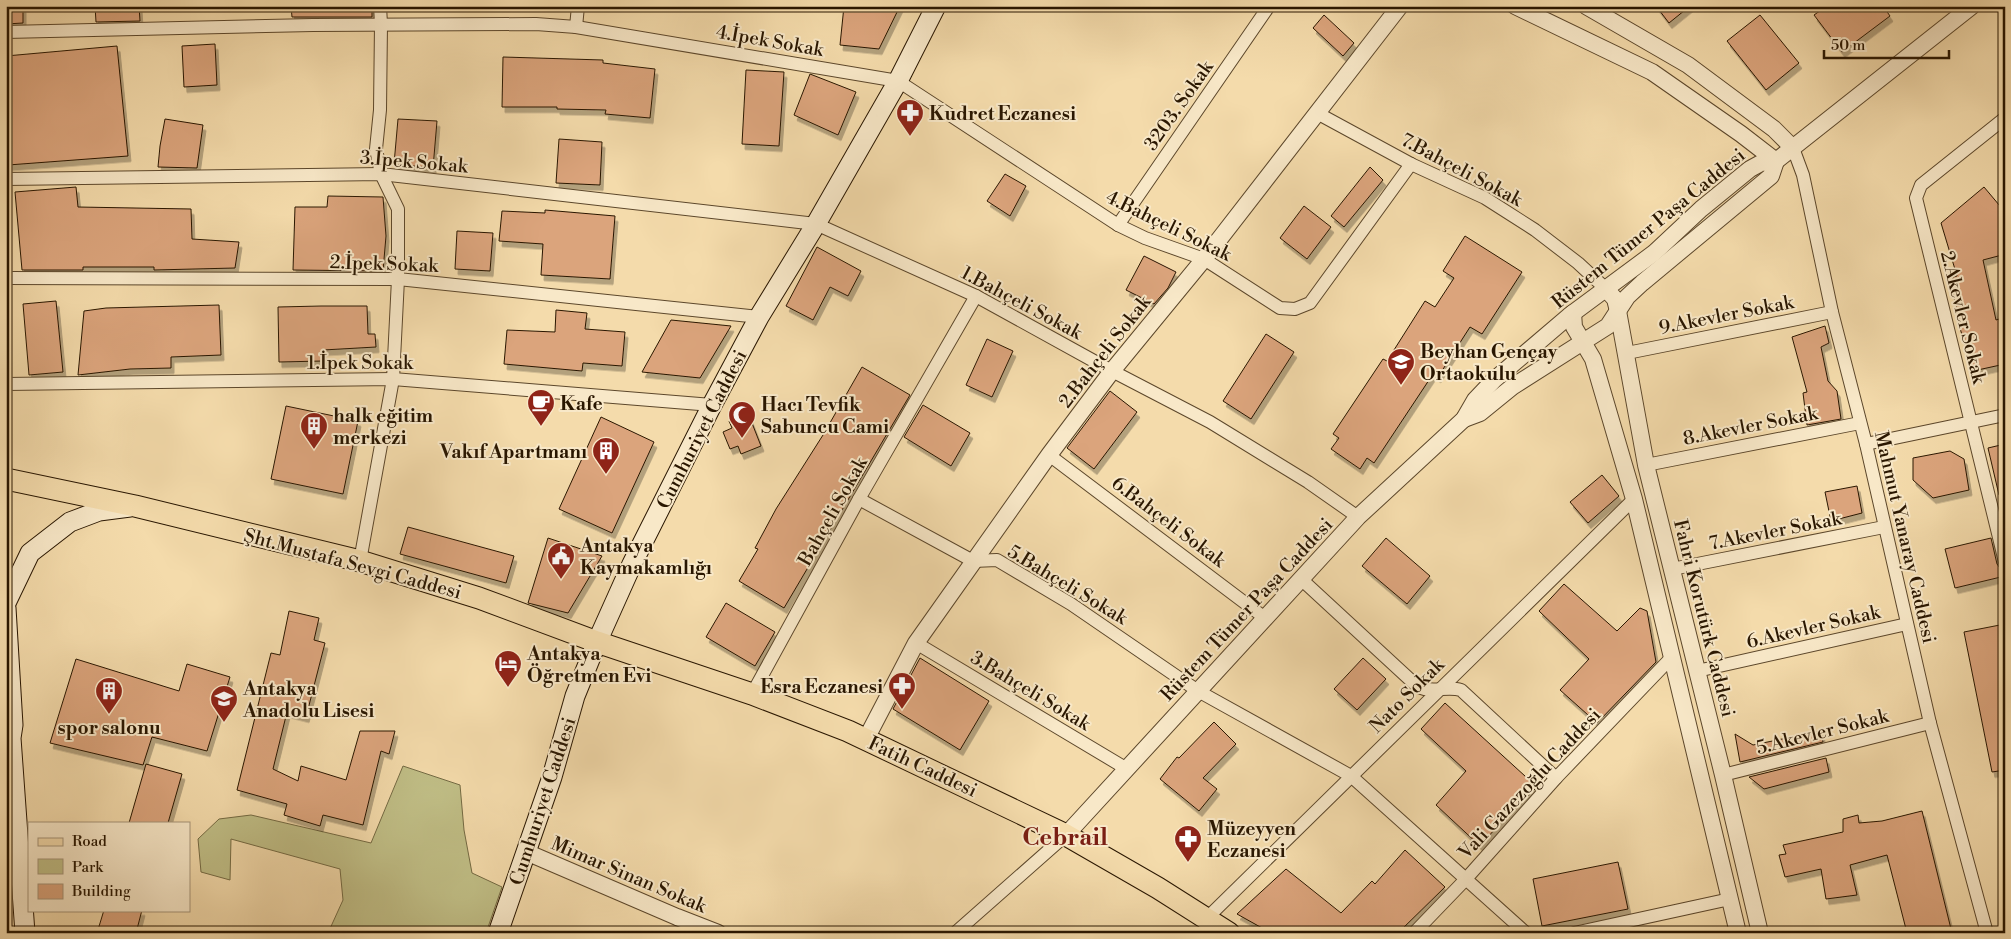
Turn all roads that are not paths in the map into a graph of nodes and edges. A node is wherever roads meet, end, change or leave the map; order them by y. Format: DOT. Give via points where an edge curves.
graph roads {
  1 [pos="380,6"];
  2 [pos="578,6"];
  3 [pos="936,6"];
  4 [pos="1269,6"];
  5 [pos="1400,6"];
  6 [pos="1515,6"];
  7 [pos="1586,6"];
  8 [pos="1972,6"];
  9 [pos="381,24"];
  10 [pos="576,27"];
  11 [pos="6,32"];
  12 [pos="898,81"];
  13 [pos="1317,112"];
  14 [pos="2005,118"];
  15 [pos="1793,148"];
  16 [pos="1776,161"];
  17 [pos="1412,164"];
  18 [pos="382,174"];
  19 [pos="6,180"];
  20 [pos="816,224"];
  21 [pos="1118,225"];
  22 [pos="1204,259"];
  23 [pos="6,278"];
  24 [pos="398,279"];
  25 [pos="1605,288"];
  26 [pos="976,296"];
  27 [pos="1618,311"];
  28 [pos="1832,312"];
  29 [pos="1573,313"];
  30 [pos="759,317"];
  31 [pos="1584,342"];
  32 [pos="1627,353"];
  33 [pos="1112,371"];
  34 [pos="393,379"];
  35 [pos="6,384"];
  36 [pos="712,405"];
  37 [pos="2005,415"];
  38 [pos="1464,419"];
  39 [pos="1860,423"];
  40 [pos="1971,423"];
  41 [pos="1866,444"];
  42 [pos="1049,455"];
  43 [pos="1646,465"];
  44 [pos="6,479"];
  45 [pos="859,499"];
  46 [pos="1634,499"];
  47 [pos="135,506"];
  48 [pos="1358,517"];
  49 [pos="1884,527"];
  50 [pos="360,561"];
  51 [pos="973,561"];
  52 [pos="2005,562"];
  53 [pos="1672,569"];
  54 [pos="1301,579"];
  55 [pos="6,603"];
  56 [pos="6,608"];
  57 [pos="1265,618"];
  58 [pos="1907,624"];
  59 [pos="596,642"];
  60 [pos="916,643"];
  61 [pos="1671,658"];
  62 [pos="1697,671"];
  63 [pos="1438,689"];
  64 [pos="1198,691"];
  65 [pos="752,694"];
  66 [pos="1930,723"];
  67 [pos="866,739"];
  68 [pos="1127,769"];
  69 [pos="1723,775"];
  70 [pos="1351,776"];
  71 [pos="1556,778"];
  72 [pos="1066,835"];
  73 [pos="526,852"];
  74 [pos="1465,880"];
  75 [pos="1730,899"];
  76 [pos="1206,919"];
  77 [pos="25,933"];
  78 [pos="498,933"];
  79 [pos="718,933"];
  80 [pos="955,933"];
  81 [pos="1229,933"];
  82 [pos="1414,933"];
  83 [pos="1526,933"];
  84 [pos="1574,933"];
  85 [pos="1738,933"];
  86 [pos="1760,933"];
  87 [pos="1987,933"];
  1 -- 9 [label="street"];
  2 -- 10 [label="street"];
  3 -- 12 [label="main road, Cumhuriyet Caddesi"];
  4 -- 21 [label="street, 3203. Sokak"];
  5 -- 13 [label="street, 2.Bahçeli Sokak"];
  6 -- 16 [label="street" via="1652,72"];
  7 -- 15 [label="street" via="1688,65 1774,128"];
  8 -- 15 [label="street, Rüstem Tümer Paşa Caddesi"];
  9 -- 10 [label="street, 4.İpek Sokak"];
  9 -- 11 [label="street, 4.İpek Sokak"];
  9 -- 18 [label="street" via="376,149"];
  10 -- 12 [label="street, 4.İpek Sokak"];
  12 -- 20 [label="main road, Cumhuriyet Caddesi"];
  12 -- 21 [label="street, 4.Bahçeli Sokak"];
  13 -- 17 [label="street, 7.Bahçeli Sokak"];
  13 -- 22 [label="street, 2.Bahçeli Sokak"];
  14 -- 40 [label="street, 2.Akevler Sokak" via="1921,185 1916,198"];
  15 -- 16 [label="street, Rüstem Tümer Paşa Caddesi"];
  15 -- 28 [label="street, Mahmut Yanaray Caddesi" via="1803,175"];
  16 -- 25 [label="street, Rüstem Tümer Paşa Caddesi" via="1750,169 1654,253"];
  16 -- 27 [label="street, Rüstem Tümer Paşa Caddesi" via="1771,176 1642,282"];
  17 -- 22 [label="street, 4.Bahçeli Sokak" via="1310,303 1295,309 1280,308"];
  17 -- 25 [label="street, 7.Bahçeli Sokak" via="1485,198 1578,263"];
  18 -- 19 [label="street, 3.İpek Sokak"];
  18 -- 20 [label="street, 3.İpek Sokak"];
  18 -- 24 [label="street" via="398,209"];
  20 -- 26 [label="street, 1.Bahçeli Sokak"];
  20 -- 30 [label="main road, Cumhuriyet Caddesi"];
  21 -- 22 [label="street, 4.Bahçeli Sokak"];
  22 -- 33 [label="street, 2.Bahçeli Sokak"];
  23 -- 24 [label="street, 2.İpek Sokak"];
  24 -- 30 [label="street, 2.İpek Sokak"];
  24 -- 34 [label="street"];
  25 -- 27 [label="street, Fahri Korutürk Caddesi" via="1615,299"];
  25 -- 29 [label="street, Rüstem Tümer Paşa Caddesi"];
  26 -- 33 [label="street, 1.Bahçeli Sokak"];
  26 -- 45 [label="street, Bahçeli Sokak"];
  27 -- 31 [label="street, Rüstem Tümer Paşa Caddesi" via="1608,326"];
  27 -- 32 [label="street, Fahri Korutürk Caddesi"];
  28 -- 32 [label="street, 9.Akevler Sokak"];
  28 -- 39 [label="street, Mahmut Yanaray Caddesi"];
  29 -- 31 [label="street" via="1574,327"];
  29 -- 38 [label="street, Rüstem Tümer Paşa Caddesi" via="1494,380 1475,400"];
  30 -- 36 [label="main road, Cumhuriyet Caddesi"];
  31 -- 38 [label="street, Rüstem Tümer Paşa Caddesi" via="1512,387 1480,413"];
  31 -- 46 [label="street" via="1593,359"];
  32 -- 43 [label="street, Fahri Korutürk Caddesi"];
  33 -- 42 [label="street, 2.Bahçeli Sokak"];
  33 -- 48 [label="street, 1.Bahçeli Sokak" via="1210,422"];
  34 -- 35 [label="street, 1.İpek Sokak"];
  34 -- 36 [label="street, 1.İpek Sokak"];
  34 -- 50 [label="street"];
  36 -- 59 [label="main road, Cumhuriyet Caddesi"];
  37 -- 40 [label="street"];
  38 -- 48 [label="street, Rüstem Tümer Paşa Caddesi"];
  39 -- 41 [label="street, Mahmut Yanaray Caddesi"];
  39 -- 43 [label="street, 8.Akevler Sokak"];
  40 -- 41 [label="street"];
  40 -- 52 [label="street, 2.Akevler Sokak"];
  41 -- 49 [label="street, Mahmut Yanaray Caddesi"];
  42 -- 51 [label="street, 2.Bahçeli Sokak"];
  42 -- 57 [label="street, 6.Bahçeli Sokak"];
  43 -- 53 [label="street, Fahri Korutürk Caddesi"];
  44 -- 47 [label="main road, Şht.Mustafa Sevgi Caddesi"];
  45 -- 51 [label="street, 5.Bahçeli Sokak"];
  45 -- 65 [label="street, Bahçeli Sokak"];
  46 -- 61 [label="street"];
  46 -- 63 [label="street, Nato Sokak"];
  47 -- 50 [label="main road, Şht.Mustafa Sevgi Caddesi"];
  47 -- 55 [label="main road, Şht.Mustafa Sevgi Caddesi" via="99,512 70,522 30,553"];
  48 -- 54 [label="street, Rüstem Tümer Paşa Caddesi"];
  49 -- 53 [label="street, 7.Akevler Sokak"];
  49 -- 58 [label="street, Mahmut Yanaray Caddesi"];
  50 -- 59 [label="main road, Şht.Mustafa Sevgi Caddesi" via="479,598"];
  51 -- 60 [label="street, 2.Bahçeli Sokak"];
  51 -- 64 [label="street, 5.Bahçeli Sokak" via="996,560 1072,604"];
  53 -- 62 [label="street, Fahri Korutürk Caddesi"];
  54 -- 57 [label="street, Rüstem Tümer Paşa Caddesi"];
  54 -- 63 [label="street" via="1418,687"];
  56 -- 77 [label="main road" via="11,738"];
  57 -- 64 [label="street, Rüstem Tümer Paşa Caddesi"];
  58 -- 62 [label="street, 6.Akevler Sokak"];
  58 -- 66 [label="street, Mahmut Yanaray Caddesi"];
  59 -- 65 [label="main road, Fatih Caddesi"];
  59 -- 73 [label="main road, Cumhuriyet Caddesi" via="575,696"];
  60 -- 67 [label="street, 2.Bahçeli Sokak"];
  60 -- 68 [label="street, 3.Bahçeli Sokak"];
  61 -- 71 [label="street, Vali Gazezoğlu Caddesi"];
  61 -- 75 [label="street"];
  62 -- 69 [label="street, Fahri Korutürk Caddesi"];
  63 -- 70 [label="street, Nato Sokak"];
  63 -- 71 [label="street" via="1461,690"];
  64 -- 68 [label="street, Rüstem Tümer Paşa Caddesi"];
  64 -- 70 [label="street, 5.Bahçeli Sokak"];
  65 -- 67 [label="main road, Fatih Caddesi"];
  66 -- 69 [label="street, 5.Akevler Sokak"];
  66 -- 87 [label="street, Mahmut Yanaray Caddesi"];
  67 -- 72 [label="main road, Fatih Caddesi"];
  68 -- 72 [label="street, Rüstem Tümer Paşa Caddesi"];
  69 -- 86 [label="street, Fahri Korutürk Caddesi"];
  70 -- 74 [label="street, 5.Bahçeli Sokak"];
  70 -- 76 [label="street, Nato Sokak"];
  71 -- 74 [label="street, Vali Gazezoğlu Caddesi"];
  72 -- 76 [label="main road, Fatih Caddesi"];
  72 -- 80 [label="street"];
  73 -- 78 [label="main road, Cumhuriyet Caddesi"];
  73 -- 79 [label="street, Mimar Sinan Sokak"];
  74 -- 82 [label="street, Vali Gazezoğlu Caddesi"];
  74 -- 83 [label="street, 5.Bahçeli Sokak"];
  75 -- 84 [label="street"];
  75 -- 85 [label="street"];
  76 -- 81 [label="main road, Fatih Caddesi"];
}
